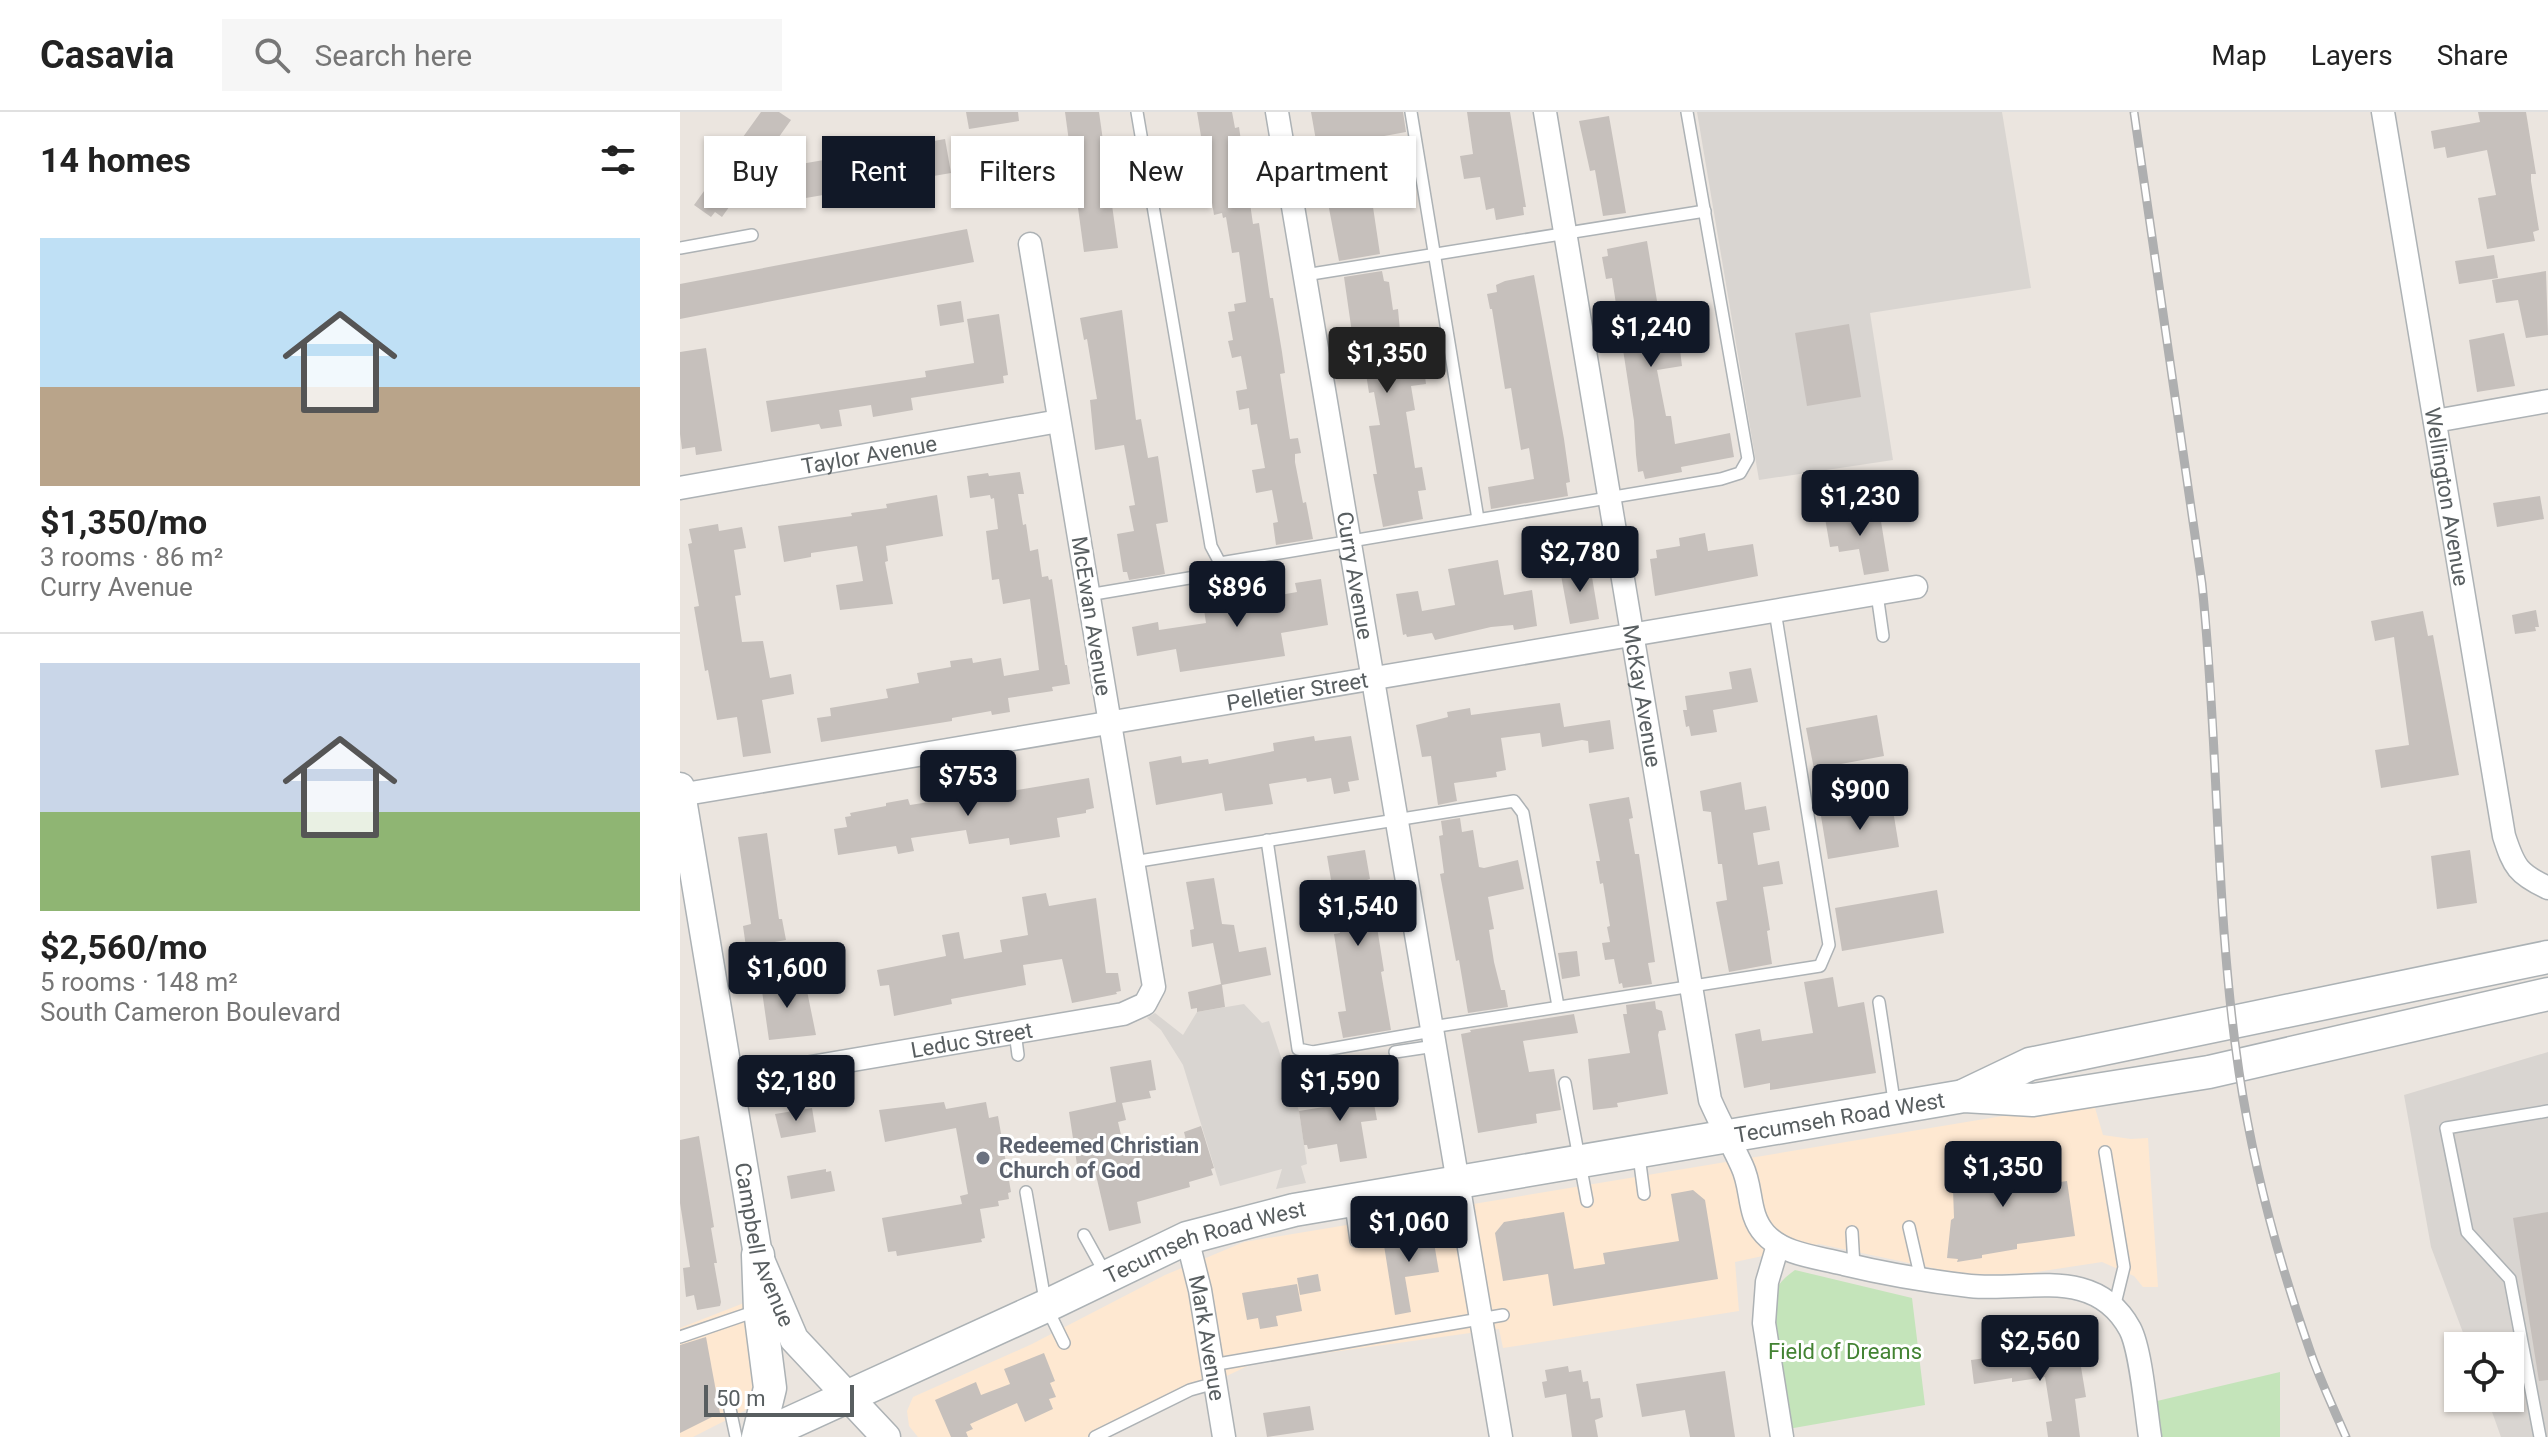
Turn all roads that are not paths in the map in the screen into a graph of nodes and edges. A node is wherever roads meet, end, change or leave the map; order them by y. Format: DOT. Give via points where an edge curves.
graph roads {
  1 [pos="1137,112"];
  2 [pos="1277,112"];
  3 [pos="1411,112"];
  4 [pos="1545,112"];
  5 [pos="1687,112"];
  6 [pos="2383,112"];
  7 [pos="1705,211"];
  8 [pos="1566,233"];
  9 [pos="752,235"];
  10 [pos="1030,244"];
  11 [pos="680,248"];
  12 [pos="1435,254"];
  13 [pos="1305,275"];
  14 [pos="2548,401"];
  15 [pos="1059,421"];
  16 [pos="2435,421"];
  17 [pos="680,488"];
  18 [pos="1609,498"];
  19 [pos="1478,519"];
  20 [pos="1350,541"];
  21 [pos="1220,563"];
  22 [pos="1906,584"];
  23 [pos="1877,594"];
  24 [pos="1088,595"];
  25 [pos="1775,611"];
  26 [pos="1633,635"];
  27 [pos="1883,636"];
  28 [pos="1373,678"];
  29 [pos="1110,722"];
  30 [pos="680,792"];
  31 [pos="1397,820"];
  32 [pos="1267,840"];
  33 [pos="1133,862"];
  34 [pos="2548,888"];
  35 [pos="2548,957"];
  36 [pos="1691,986"];
  37 [pos="1154,987"];
  38 [pos="2548,994"];
  39 [pos="1879,1002"];
  40 [pos="1558,1006"];
  41 [pos="1015,1032"];
  42 [pos="1433,1035"];
  43 [pos="1395,1052"];
  44 [pos="1018,1055"];
  45 [pos="729,1081"];
  46 [pos="1565,1083"];
  47 [pos="1964,1096"];
  48 [pos="1895,1108"];
  49 [pos="2548,1111"];
  50 [pos="1726,1137"];
  51 [pos="1639,1151"];
  52 [pos="2105,1152"];
  53 [pos="1578,1162"];
  54 [pos="1458,1182"];
  55 [pos="1026,1192"];
  56 [pos="1644,1194"];
  57 [pos="1350,1200"];
  58 [pos="1587,1201"];
  59 [pos="1909,1227"];
  60 [pos="1852,1232"];
  61 [pos="1084,1235"];
  62 [pos="1187,1238"];
  63 [pos="1356,1241"];
  64 [pos="1778,1245"];
  65 [pos="758,1255"];
  66 [pos="1854,1266"];
  67 [pos="1107,1276"];
  68 [pos="1921,1280"];
  69 [pos="1046,1306"];
  70 [pos="2114,1308"];
  71 [pos="760,1310"];
  72 [pos="1492,1317"];
  73 [pos="680,1337"];
  74 [pos="1064,1343"];
  75 [pos="1213,1374"];
  76 [pos="849,1396"];
  77 [pos="730,1409"];
  78 [pos="736,1437"];
  79 [pos="758,1437"];
  80 [pos="886,1437"];
  81 [pos="1095,1437"];
  82 [pos="1224,1437"];
  83 [pos="1501,1437"];
  84 [pos="1782,1437"];
  85 [pos="2150,1437"];
  86 [pos="2540,1437"];
  1 -- 21 [label="lane" via="1211,546"];
  2 -- 13 [label="street, Curry Avenue"];
  3 -- 12 [label="lane"];
  4 -- 8 [label="street, McKay Avenue"];
  5 -- 7 [label="lane"];
  6 -- 16 [label="street, Wellington Avenue"];
  7 -- 8 [label="lane"];
  7 -- 18 [label="lane" via="1748,459 1740,473 1721,479"];
  8 -- 12 [label="lane"];
  8 -- 18 [label="street, McKay Avenue"];
  9 -- 11 [label="lane"];
  10 -- 15 [label="street, McEwan Avenue"];
  12 -- 13 [label="lane"];
  12 -- 19 [label="lane"];
  13 -- 20 [label="street, Curry Avenue"];
  14 -- 16 [label="street"];
  15 -- 17 [label="street, Taylor Avenue"];
  15 -- 24 [label="street, McEwan Avenue"];
  16 -- 34 [label="street, Wellington Avenue" via="2504,836 2513,864"];
  18 -- 19 [label="lane"];
  18 -- 26 [label="street, McKay Avenue"];
  19 -- 20 [label="lane"];
  20 -- 21 [label="lane"];
  20 -- 28 [label="street, Curry Avenue"];
  21 -- 24 [label="lane" via="1207,575"];
  22 -- 23 [label="street, Pelletier Street"];
  23 -- 25 [label="street, Pelletier Street"];
  23 -- 27 [label="lane"];
  24 -- 29 [label="street, McEwan Avenue"];
  25 -- 26 [label="street, Pelletier Street"];
  25 -- 36 [label="lane" via="1829,945 1820,966"];
  26 -- 28 [label="street, Pelletier Street"];
  26 -- 36 [label="street, McKay Avenue"];
  28 -- 29 [label="street, Pelletier Street"];
  28 -- 31 [label="street, Curry Avenue"];
  29 -- 30 [label="street, Pelletier Street"];
  29 -- 33 [label="street, McEwan Avenue"];
  30 -- 45 [label="street, Campbell Avenue"];
  31 -- 32 [label="lane"];
  31 -- 40 [label="lane" via="1514,801 1523,813"];
  31 -- 42 [label="street, Curry Avenue"];
  32 -- 33 [label="lane"];
  32 -- 42 [label="lane" via="1298,1049 1313,1052"];
  33 -- 37 [label="street, McEwan Avenue"];
  35 -- 47 [label="main road, Tecumseh Road West" via="2030,1064"];
  36 -- 40 [label="lane"];
  36 -- 50 [label="street, McKay Avenue" via="1710,1100"];
  37 -- 41 [label="street, Leduc Street" via="1145,1004 1071,1031"];
  38 -- 47 [label="main road, Tecumseh Road West" via="2209,1072 2033,1100"];
  39 -- 48 [label="lane"];
  40 -- 42 [label="lane"];
  41 -- 44 [label="lane"];
  41 -- 45 [label="street, Leduc Street" via="961,1049"];
  42 -- 43 [label="lane"];
  42 -- 54 [label="street, Curry Avenue"];
  45 -- 65 [label="street, Campbell Avenue"];
  46 -- 53 [label="lane"];
  47 -- 48 [label="main road, Tecumseh Road West"];
  48 -- 50 [label="main road, Tecumseh Road West"];
  49 -- 86 [label="lane" via="2446,1128 2467,1232 2510,1279"];
  50 -- 51 [label="main road, Tecumseh Road West"];
  50 -- 64 [label="street, McKay Avenue" via="1744,1168 1753,1215"];
  51 -- 53 [label="main road, Tecumseh Road West"];
  51 -- 56 [label="lane"];
  52 -- 70 [label="lane" via="2124,1267"];
  53 -- 54 [label="main road, Tecumseh Road West"];
  53 -- 58 [label="lane"];
  54 -- 57 [label="main road, Tecumseh Road West"];
  54 -- 72 [label="street, Curry Avenue"];
  55 -- 69 [label="lane"];
  57 -- 62 [label="main road, Tecumseh Road West"];
  57 -- 63 [label="lane"];
  59 -- 68 [label="lane"];
  60 -- 66 [label="lane"];
  61 -- 67 [label="lane"];
  62 -- 67 [label="main road, Tecumseh Road West"];
  62 -- 75 [label="street, Mark Avenue"];
  64 -- 66 [label="street"];
  64 -- 84 [label="street" via="1767,1282 1764,1323"];
  65 -- 71 [label="main road"];
  65 -- 76 [label="street, Campbell Avenue" via="794,1339"];
  66 -- 68 [label="street"];
  67 -- 69 [label="main road, Tecumseh Road West"];
  68 -- 70 [label="street" via="1974,1287 2062,1284 2094,1294"];
  69 -- 74 [label="lane"];
  69 -- 76 [label="main road, Tecumseh Road West"];
  70 -- 85 [label="street" via="2131,1331"];
  71 -- 73 [label="lane"];
  71 -- 79 [label="main road" via="770,1388"];
  72 -- 75 [label="lane"];
  72 -- 83 [label="street, Curry Avenue"];
  75 -- 81 [label="lane"];
  75 -- 82 [label="street, Mark Avenue"];
  76 -- 79 [label="main road, Tecumseh Road West"];
  76 -- 80 [label="street, Campbell Avenue"];
  77 -- 78 [label="lane"];
}
